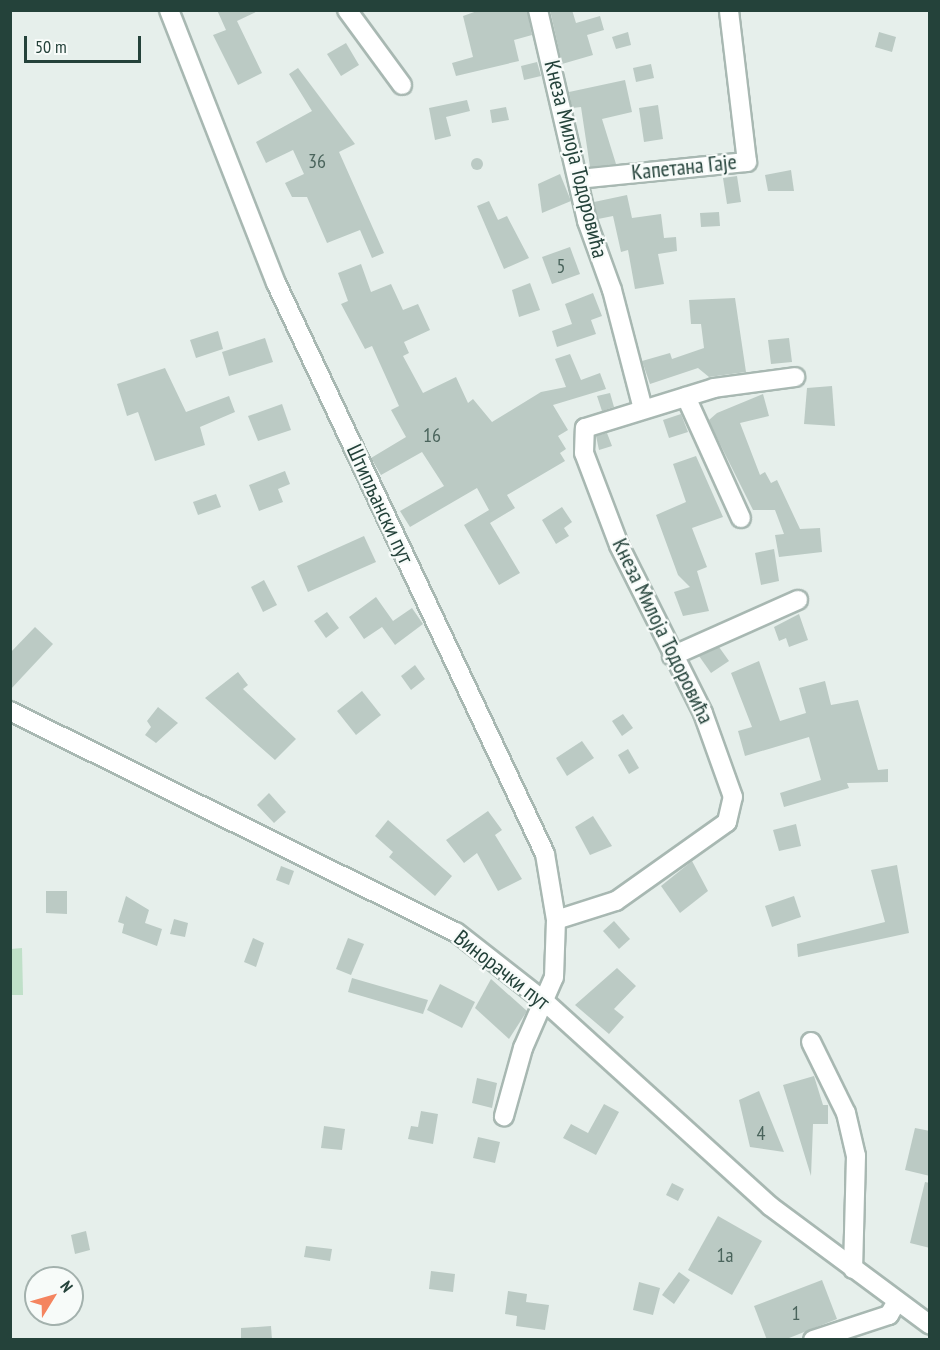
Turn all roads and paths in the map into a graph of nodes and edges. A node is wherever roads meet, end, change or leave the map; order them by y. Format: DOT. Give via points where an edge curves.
graph roads {
  1 [pos="169,10"];
  2 [pos="347,10"];
  3 [pos="538,10"];
  4 [pos="729,10"];
  5 [pos="402,85"];
  6 [pos="579,179"];
  7 [pos="795,377"];
  8 [pos="686,397"];
  9 [pos="643,409"];
  10 [pos="741,518"];
  11 [pos="798,600"];
  12 [pos="672,656"];
  13 [pos="10,711"];
  14 [pos="556,920"];
  15 [pos="544,1001"];
  16 [pos="811,1042"];
  17 [pos="504,1116"];
  18 [pos="854,1269"];
  19 [pos="897,1301"];
  20 [pos="930,1325"];
  21 [pos="813,1340"];
  1 -- 14 [label="street, Штипљански пут" via="276,283 533,822 545,854"];
  2 -- 5 [label="street"];
  3 -- 6 [label="street, Кнеза Милоја Тодоровића"];
  4 -- 6 [label="street, Капетана Гаје" via="747,162"];
  6 -- 9 [label="street, Кнеза Милоја Тодоровића"];
  7 -- 8 [label="street"];
  8 -- 9 [label="street"];
  8 -- 10 [label="street"];
  9 -- 12 [label="street, Кнеза Милоја Тодоровића" via="585,429 582,444 628,567"];
  11 -- 12 [label="street"];
  12 -- 14 [label="street, Кнеза Милоја Тодоровића" via="720,754 733,797 727,822 616,901"];
  13 -- 15 [label="street, Винорачки пут" via="456,932"];
  14 -- 15 [label="street, Штипљански пут" via="554,977"];
  15 -- 17 [label="street, Штипљански пут" via="523,1048"];
  15 -- 18 [label="street, Винорачки пут" via="770,1206"];
  16 -- 18 [label="street" via="846,1113 856,1156"];
  18 -- 19 [label="street, Винорачки пут"];
  19 -- 20 [label="street, Винорачки пут"];
  19 -- 21 [label="street" via="889,1315"];
}
